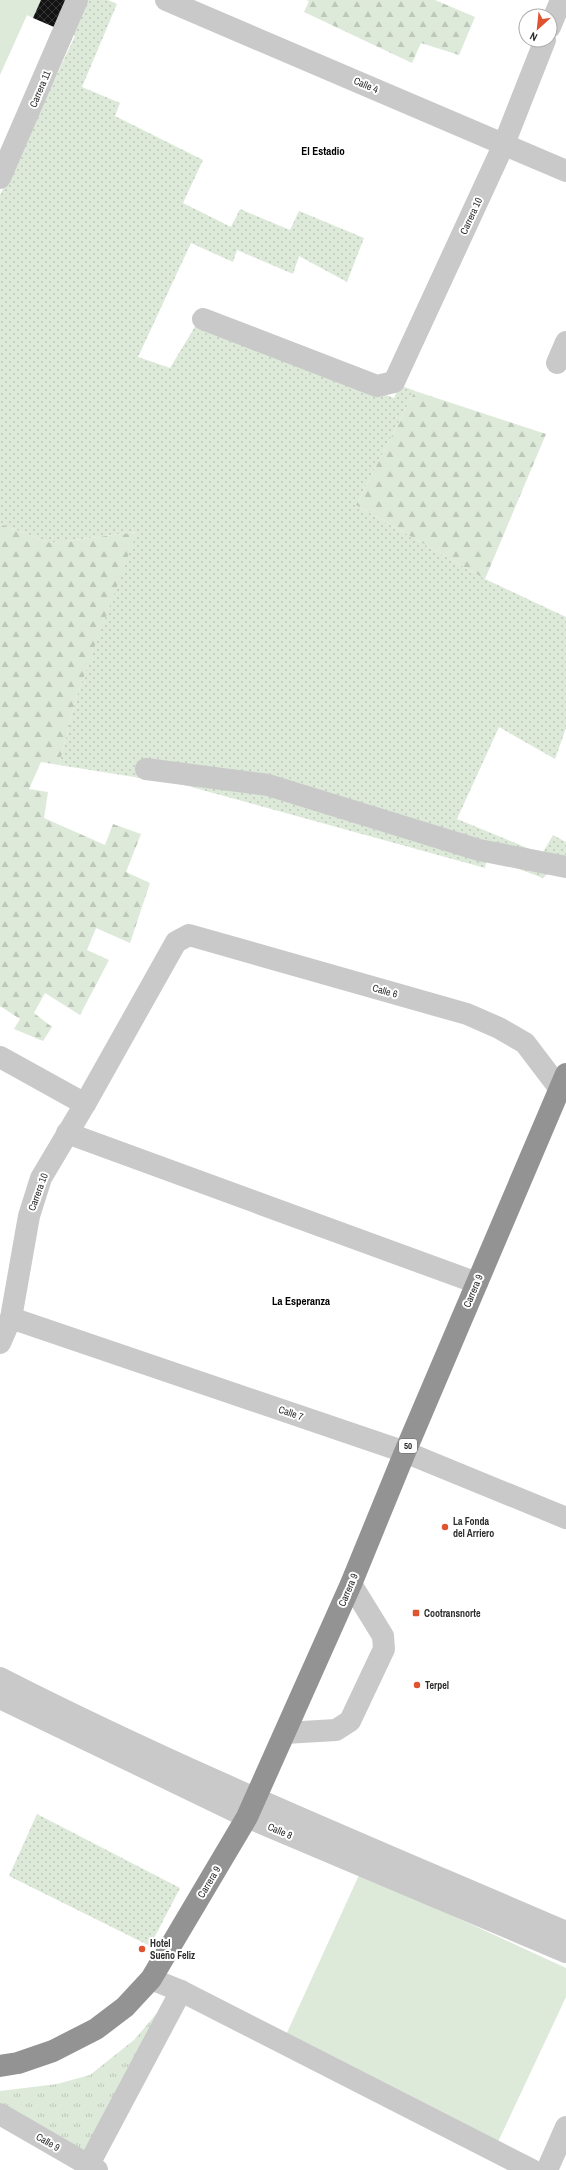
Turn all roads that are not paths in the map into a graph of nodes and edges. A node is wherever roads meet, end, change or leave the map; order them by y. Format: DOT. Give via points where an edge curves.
graph roads {
  1 [pos="78,0"];
  2 [pos="166,0"];
  3 [pos="542,48"];
  4 [pos="504,144"];
  5 [pos="566,171"];
  6 [pos="0,178"];
  7 [pos="203,319"];
  8 [pos="566,342"];
  9 [pos="557,363"];
  10 [pos="146,769"];
  11 [pos="566,867"];
  12 [pos="180,938"];
  13 [pos="0,1057"];
  14 [pos="564,1085"];
  15 [pos="85,1104"];
  16 [pos="67,1133"];
  17 [pos="477,1282"];
  18 [pos="12,1318"];
  19 [pos="0,1343"];
  20 [pos="405,1452"];
  21 [pos="566,1518"];
  22 [pos="351,1584"];
  23 [pos="0,1678"];
  24 [pos="0,1698"];
  25 [pos="285,1733"];
  26 [pos="251,1807"];
  27 [pos="566,1932"];
  28 [pos="566,1952"];
  29 [pos="151,1979"];
  30 [pos="181,1991"];
  31 [pos="0,2066"];
  32 [pos="0,2114"];
  33 [pos="566,2127"];
  34 [pos="93,2168"];
  35 [pos="532,2170"];
  36 [pos="547,2170"];
  1 -- 6 [label="street, Carrera 11"];
  2 -- 4 [label="street, Calle 4"];
  3 -- 4 [label="street, Carrera 10"];
  4 -- 5 [label="street, Calle 4"];
  4 -- 7 [label="street, Carrera 10" via="394,382 377,386"];
  8 -- 9 [label="street"];
  10 -- 11 [label="street" via="268,785 479,850"];
  12 -- 14 [label="street, Calle 6" via="189,935 467,1014 524,1043"];
  12 -- 15 [label="street, Carrera 10"];
  13 -- 15 [label="street"];
  14 -- 17 [label="highway, Carrera 9 / 50"];
  15 -- 16 [label="street, Carrera 10"];
  16 -- 17 [label="street"];
  16 -- 18 [label="street, Carrera 10" via="39,1184 29,1216"];
  17 -- 20 [label="highway, Carrera 9 / 50"];
  18 -- 19 [label="street, Carrera 10"];
  18 -- 20 [label="street, Calle 7"];
  20 -- 21 [label="street, Calle 7"];
  20 -- 22 [label="highway, Carrera 9 / 50"];
  22 -- 25 [label="highway, Carrera 9 / 50"];
  22 -- 25 [label="street" via="382,1636 384,1649 350,1721 336,1730"];
  23 -- 26 [label="street, Calle 8"];
  24 -- 26 [label="street, Calle 8"];
  25 -- 26 [label="highway, Carrera 9 / 50"];
  26 -- 27 [label="street, Calle 8"];
  26 -- 28 [label="street, Calle 8"];
  26 -- 29 [label="highway, Carrera 9 / 50"];
  29 -- 30 [label="street"];
  29 -- 31 [label="highway, Carrera 9 / 50" via="125,2007 96,2029 53,2051 18,2063"];
  30 -- 34 [label="street"];
  30 -- 35 [label="street"];
  32 -- 34 [label="street, Calle 9"];
  33 -- 36 [label="street"];
}
